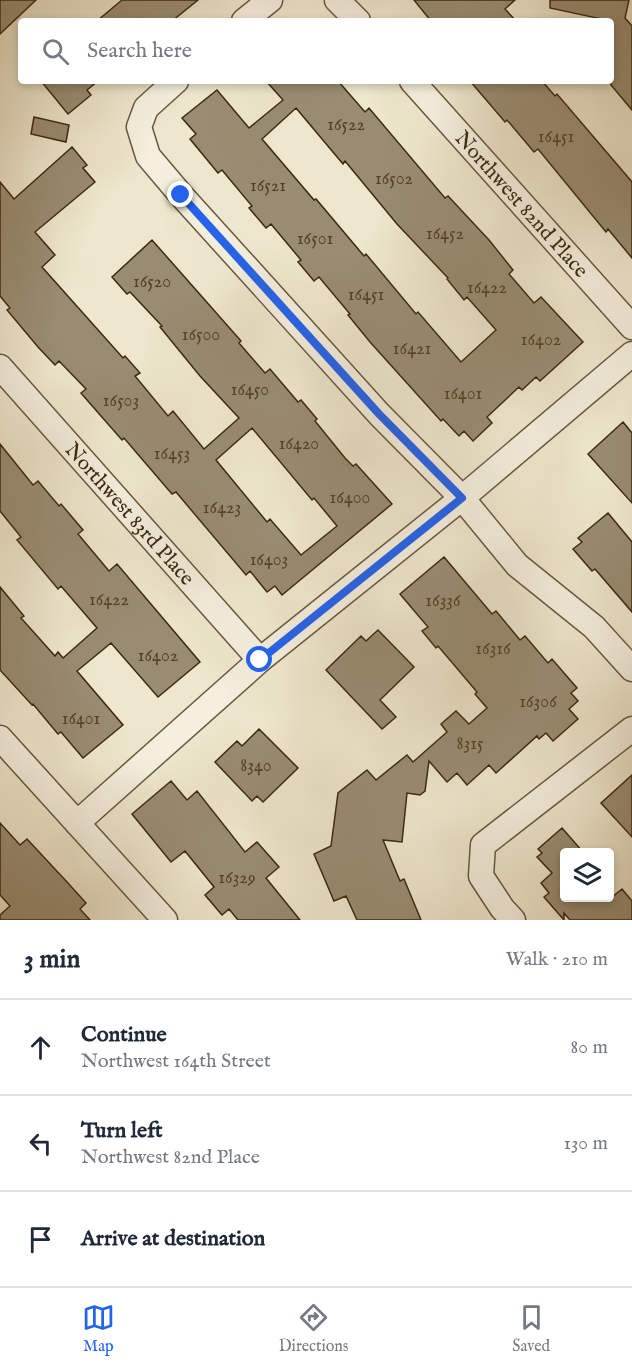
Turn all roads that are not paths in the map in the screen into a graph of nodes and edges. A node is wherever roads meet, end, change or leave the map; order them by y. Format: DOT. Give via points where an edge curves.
graph roads {
  1 [pos="270,0"];
  2 [pos="337,0"];
  3 [pos="248,18"];
  4 [pos="355,18"];
  5 [pos="173,84"];
  6 [pos="415,84"];
  7 [pos="632,327"];
  8 [pos="632,354"];
  9 [pos="0,367"];
  10 [pos="462,498"];
  11 [pos="260,660"];
  12 [pos="632,669"];
  13 [pos="632,729"];
  14 [pos="0,738"];
  15 [pos="77,823"];
  16 [pos="165,920"];
  17 [pos="513,920"];
  1 -- 3 [label="street"];
  2 -- 4 [label="street"];
  5 -- 10 [label="street" via="146,108 140,127 148,156 379,414"];
  6 -- 7 [label="street, Northwest 82nd Place"];
  8 -- 10 [label="street"];
  9 -- 11 [label="street, Northwest 83rd Place"];
  10 -- 11 [label="street"];
  10 -- 12 [label="street" via="517,565 594,627"];
  11 -- 15 [label="street"];
  13 -- 17 [label="street" via="483,846 481,876"];
  14 -- 15 [label="street"];
  15 -- 16 [label="street"];
}
